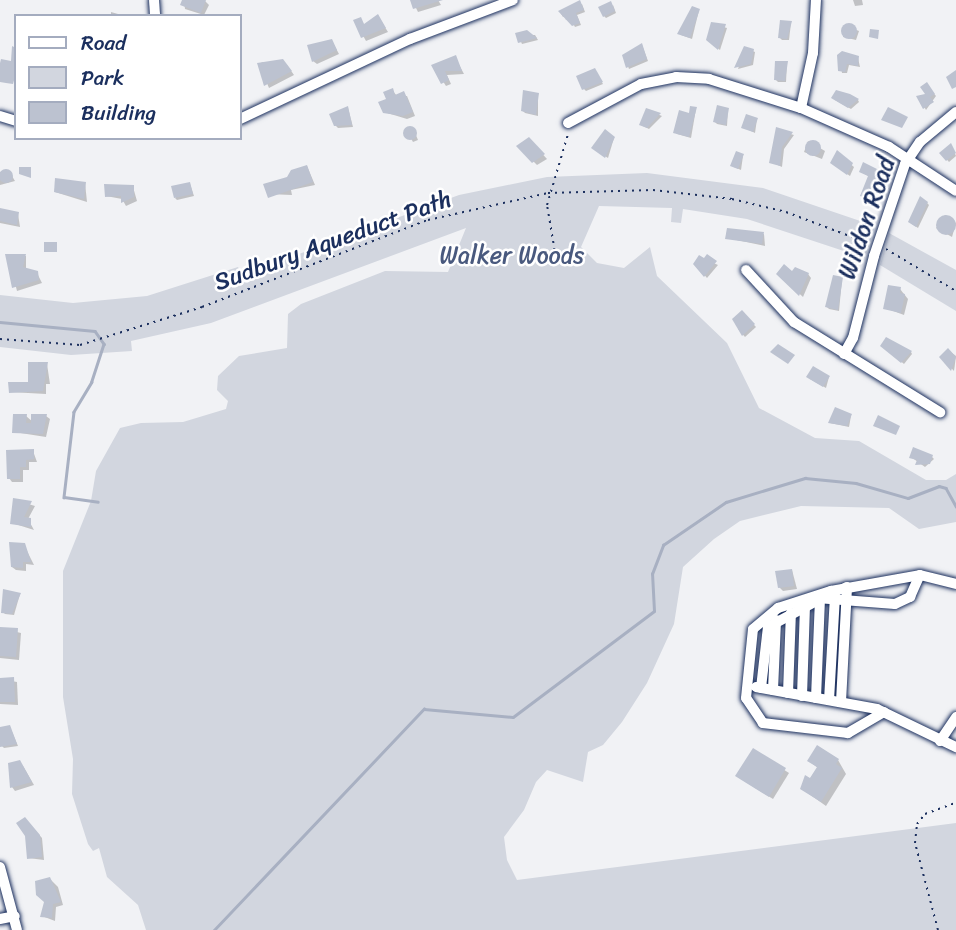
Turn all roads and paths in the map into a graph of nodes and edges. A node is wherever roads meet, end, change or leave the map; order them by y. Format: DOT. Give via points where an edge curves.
graph roads {
  1 [pos="513,0"];
  2 [pos="816,0"];
  3 [pos="801,108"];
  4 [pos="956,112"];
  5 [pos="242,118"];
  6 [pos="568,123"];
  7 [pos="908,159"];
  8 [pos="956,191"];
  9 [pos="548,193"];
  10 [pos="877,246"];
  11 [pos="557,264"];
  12 [pos="746,270"];
  13 [pos="956,291"];
  14 [pos="0,339"];
  15 [pos="844,355"];
  16 [pos="940,412"];
  17 [pos="920,575"];
  18 [pos="956,584"];
  19 [pos="847,587"];
  20 [pos="820,599"];
  21 [pos="839,599"];
  22 [pos="806,601"];
  23 [pos="792,613"];
  24 [pos="747,685"];
  25 [pos="767,689"];
  26 [pos="788,693"];
  27 [pos="802,696"];
  28 [pos="816,698"];
  29 [pos="835,701"];
  30 [pos="884,712"];
  31 [pos="956,717"];
  32 [pos="940,741"];
  33 [pos="956,747"];
  34 [pos="956,803"];
  35 [pos="0,867"];
  36 [pos="15,916"];
  37 [pos="0,919"];
  38 [pos="17,930"];
  39 [pos="938,930"];
  1 -- 5 [label="street" via="410,39"];
  2 -- 3 [label="street" via="813,53"];
  3 -- 6 [label="street" via="715,80 676,77 635,86"];
  3 -- 7 [label="street"];
  4 -- 7 [label="street, Wildon Road" via="925,137"];
  6 -- 9 [label="path" via="567,149"];
  7 -- 8 [label="street"];
  7 -- 10 [label="street, Wildon Road"];
  9 -- 10 [label="path, Sudbury Aqueduct Path" via="653,190 733,199 795,215"];
  9 -- 11 [label="path" via="547,219"];
  9 -- 14 [label="path, Sudbury Aqueduct Path" via="428,220 202,307 80,345"];
  10 -- 13 [label="path, Sudbury Aqueduct Path" via="911,261"];
  10 -- 15 [label="street, Wildon Road" via="853,338"];
  12 -- 15 [label="street" via="783,313"];
  15 -- 16 [label="street"];
  17 -- 18 [label="street"];
  17 -- 19 [label="street"];
  17 -- 21 [label="street" via="913,593 900,603"];
  19 -- 21 [label="street"];
  19 -- 22 [label="street"];
  20 -- 21 [label="street"];
  20 -- 22 [label="street"];
  20 -- 28 [label="street"];
  21 -- 29 [label="street"];
  22 -- 23 [label="street"];
  22 -- 24 [label="street" via="774,610 757,624 750,644"];
  22 -- 27 [label="street"];
  23 -- 25 [label="street" via="776,620 764,636"];
  23 -- 26 [label="street"];
  24 -- 25 [label="street"];
  24 -- 30 [label="street" via="753,713 776,728 848,733"];
  25 -- 26 [label="street"];
  26 -- 27 [label="street"];
  27 -- 28 [label="street"];
  28 -- 29 [label="street"];
  29 -- 30 [label="street"];
  30 -- 32 [label="street"];
  31 -- 32 [label="street"];
  32 -- 33 [label="street"];
  34 -- 39 [label="path" via="925,814 917,824 915,843"];
  35 -- 36 [label="street"];
  36 -- 37 [label="street"];
  36 -- 38 [label="street"];
}
